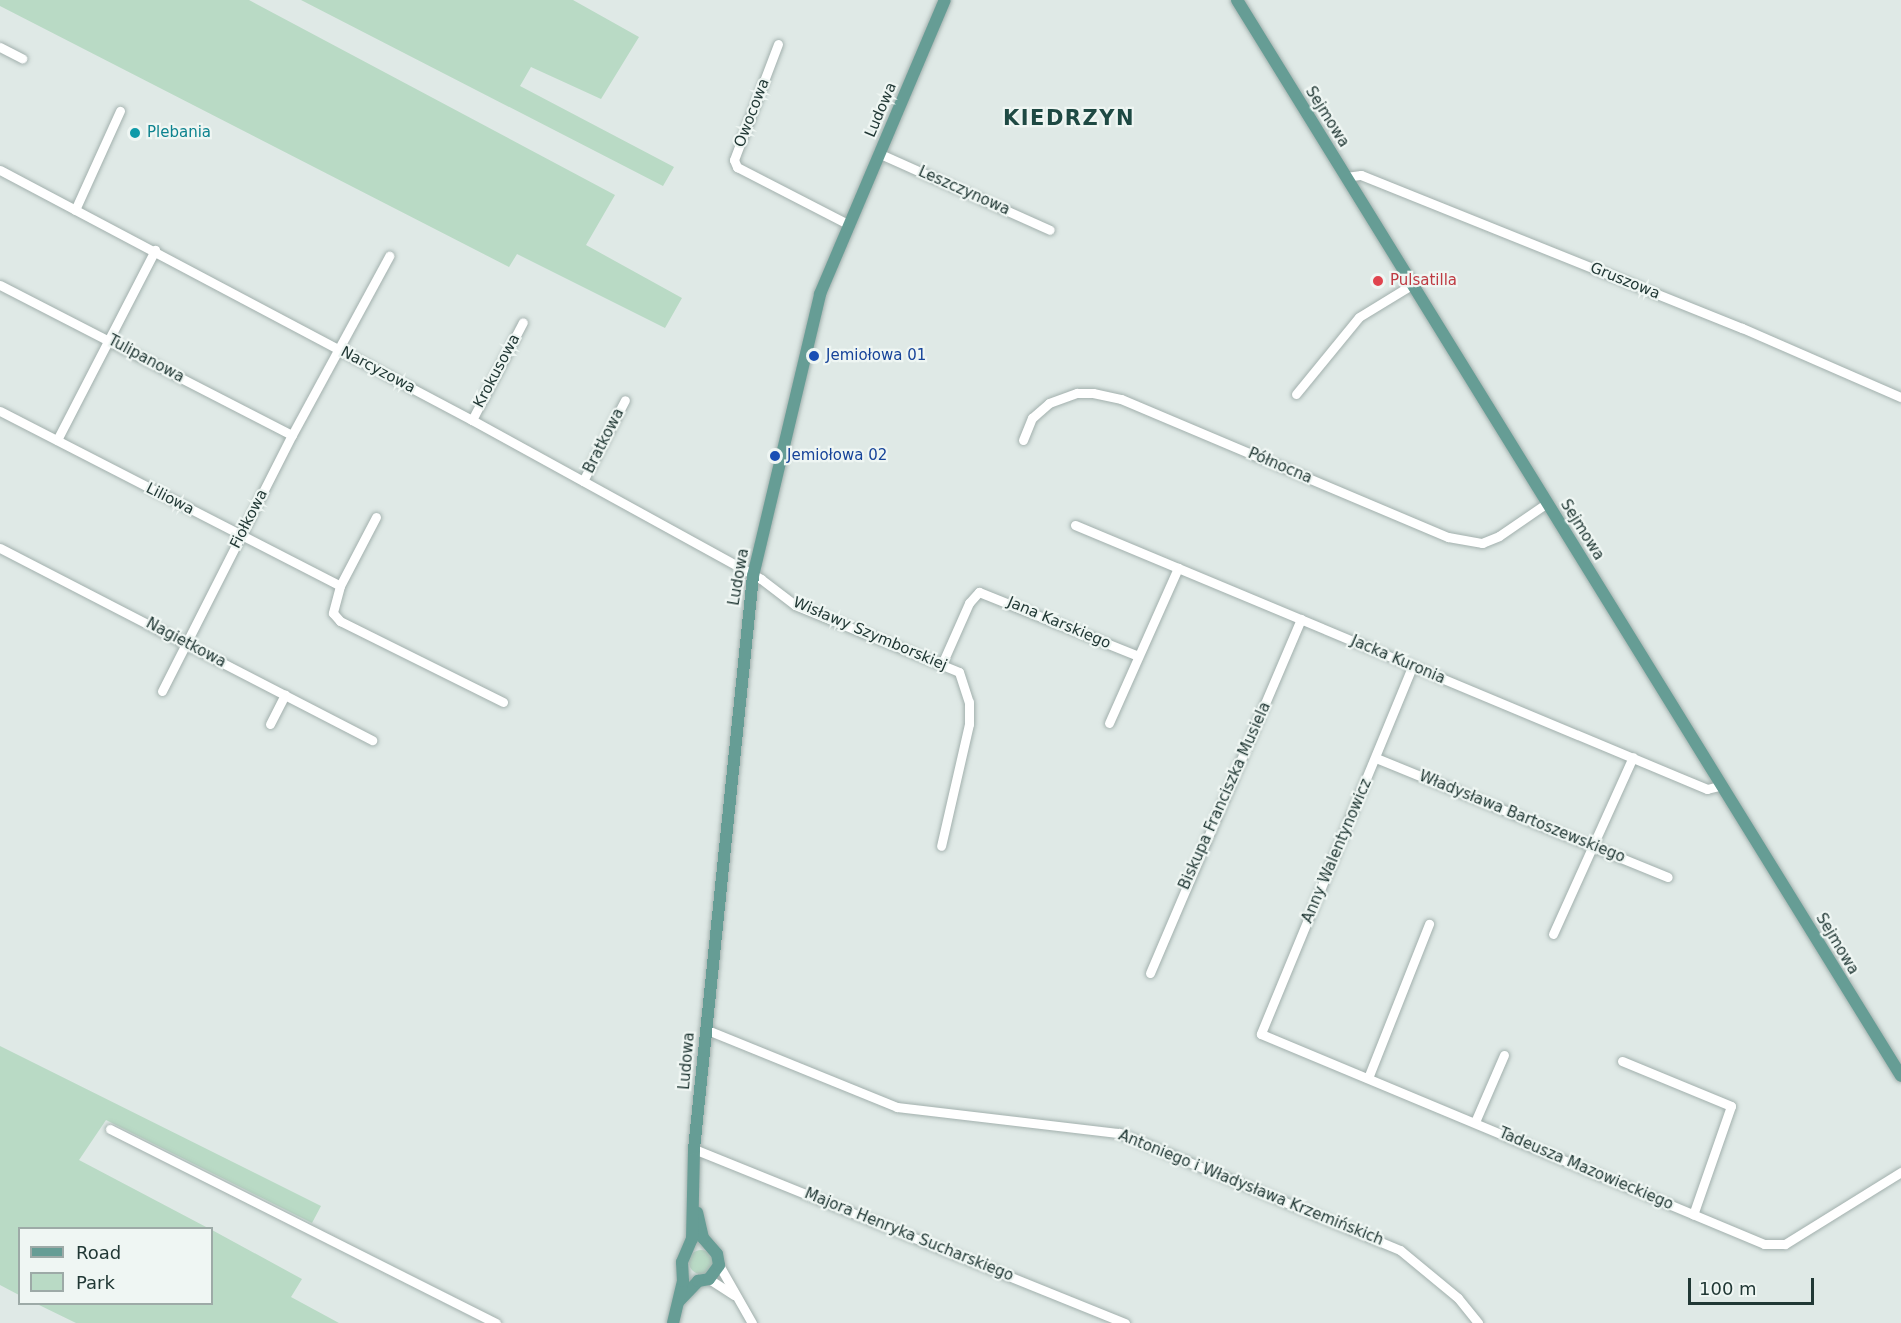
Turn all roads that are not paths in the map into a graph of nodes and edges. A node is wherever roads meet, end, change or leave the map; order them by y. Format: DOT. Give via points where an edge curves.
graph roads {
  1 [pos="945,0"];
  2 [pos="1237,0"];
  3 [pos="778,44"];
  4 [pos="0,47"];
  5 [pos="22,57"];
  6 [pos="120,111"];
  7 [pos="878,153"];
  8 [pos="0,170"];
  9 [pos="1346,177"];
  10 [pos="75,210"];
  11 [pos="848,224"];
  12 [pos="1050,230"];
  13 [pos="154,250"];
  14 [pos="389,256"];
  15 [pos="1413,284"];
  16 [pos="0,285"];
  17 [pos="523,322"];
  18 [pos="107,339"];
  19 [pos="340,350"];
  20 [pos="1296,394"];
  21 [pos="1901,397"];
  22 [pos="625,400"];
  23 [pos="0,411"];
  24 [pos="472,420"];
  25 [pos="292,435"];
  26 [pos="1023,440"];
  27 [pos="57,441"];
  28 [pos="583,481"];
  29 [pos="1547,503"];
  30 [pos="376,517"];
  31 [pos="1075,525"];
  32 [pos="240,535"];
  33 [pos="0,548"];
  34 [pos="1178,568"];
  35 [pos="753,576"];
  36 [pos="340,586"];
  37 [pos="1301,619"];
  38 [pos="186,643"];
  39 [pos="1138,656"];
  40 [pos="942,664"];
  41 [pos="1412,667"];
  42 [pos="162,690"];
  43 [pos="285,696"];
  44 [pos="503,702"];
  45 [pos="1108,723"];
  46 [pos="270,724"];
  47 [pos="372,741"];
  48 [pos="1633,757"];
  49 [pos="1376,758"];
  50 [pos="1723,785"];
  51 [pos="941,846"];
  52 [pos="1596,846"];
  53 [pos="1668,877"];
  54 [pos="1430,924"];
  55 [pos="1553,934"];
  56 [pos="1150,973"];
  57 [pos="705,1029"];
  58 [pos="1261,1034"];
  59 [pos="1504,1055"];
  60 [pos="1622,1061"];
  61 [pos="1901,1076"];
  62 [pos="1368,1078"];
  63 [pos="1475,1122"];
  64 [pos="110,1129"];
  65 [pos="694,1149"];
  66 [pos="1901,1172"];
  67 [pos="692,1189"];
  68 [pos="1694,1215"];
  69 [pos="710,1246"];
  70 [pos="690,1247"];
  71 [pos="719,1265"];
  72 [pos="684,1270"];
  73 [pos="704,1280"];
  74 [pos="742,1303"];
  75 [pos="677,1304"];
  76 [pos="496,1323"];
  77 [pos="673,1323"];
  78 [pos="752,1323"];
  79 [pos="1125,1323"];
  80 [pos="1478,1323"];
  1 -- 7 [label="main road, Ludowa"];
  2 -- 9 [label="main road, Sejmowa"];
  3 -- 11 [label="street, Owocowa" via="734,160 737,167"];
  4 -- 5 [label="street"];
  6 -- 10 [label="street"];
  7 -- 11 [label="main road, Ludowa"];
  7 -- 12 [label="street, Leszczynowa"];
  8 -- 10 [label="street, Narcyzowa"];
  9 -- 15 [label="main road, Sejmowa"];
  9 -- 21 [label="street, Gruszowa" via="1361,175 1742,328"];
  10 -- 13 [label="street, Narcyzowa"];
  11 -- 35 [label="main road, Ludowa" via="820,294"];
  13 -- 18 [label="street"];
  13 -- 19 [label="street, Narcyzowa"];
  14 -- 19 [label="street, Fiołkowa"];
  15 -- 20 [label="street" via="1359,317"];
  15 -- 29 [label="main road, Sejmowa"];
  16 -- 18 [label="street, Tulipanowa"];
  17 -- 24 [label="street, Krokusowa"];
  18 -- 25 [label="street, Tulipanowa"];
  18 -- 27 [label="street"];
  19 -- 24 [label="street, Narcyzowa"];
  19 -- 25 [label="street, Fiołkowa"];
  22 -- 28 [label="street, Bratkowa"];
  23 -- 27 [label="street, Liliowa"];
  24 -- 28 [label="street, Narcyzowa"];
  25 -- 32 [label="street, Fiołkowa"];
  26 -- 29 [label="street, Północna" via="1032,418 1049,403 1077,393 1100,394 1121,399 1448,537 1482,543"];
  27 -- 32 [label="street, Liliowa"];
  28 -- 35 [label="street, Narcyzowa"];
  29 -- 50 [label="main road, Sejmowa"];
  30 -- 36 [label="street"];
  31 -- 34 [label="street, Jacka Kuronia"];
  32 -- 36 [label="street, Liliowa"];
  32 -- 38 [label="street, Fiołkowa"];
  33 -- 38 [label="street, Nagietkowa"];
  34 -- 37 [label="street, Jacka Kuronia"];
  34 -- 39 [label="street"];
  35 -- 40 [label="street, Wisławy Szymborskiej" via="795,605"];
  35 -- 57 [label="main road, Ludowa"];
  36 -- 44 [label="street" via="333,603 333,613 340,621"];
  37 -- 41 [label="street, Jacka Kuronia"];
  37 -- 56 [label="street, Biskupa Franciszka Musiela"];
  38 -- 42 [label="street, Fiołkowa"];
  38 -- 43 [label="street, Nagietkowa"];
  39 -- 40 [label="street, Jana Karskiego" via="979,592 969,603"];
  39 -- 45 [label="street"];
  40 -- 51 [label="street, Wisławy Szymborskiej" via="959,672 970,711"];
  41 -- 48 [label="street, Jacka Kuronia"];
  41 -- 49 [label="street, Anny Walentynowicz"];
  43 -- 46 [label="street"];
  43 -- 47 [label="street, Nagietkowa"];
  48 -- 50 [label="street, Jacka Kuronia" via="1707,789"];
  48 -- 52 [label="street"];
  49 -- 52 [label="street, Władysława Bartoszewskiego"];
  49 -- 58 [label="street, Anny Walentynowicz"];
  50 -- 61 [label="main road, Sejmowa"];
  52 -- 53 [label="street, Władysława Bartoszewskiego"];
  52 -- 55 [label="street"];
  54 -- 62 [label="street"];
  57 -- 65 [label="main road, Ludowa"];
  57 -- 80 [label="street, Antoniego i Władysława Krzemińskich" via="892,1105 1119,1133 1400,1250 1458,1298"];
  58 -- 62 [label="street, Tadeusza Mazowieckiego"];
  59 -- 63 [label="street"];
  60 -- 68 [label="street" via="1731,1106"];
  62 -- 63 [label="street, Tadeusza Mazowieckiego"];
  63 -- 68 [label="street, Tadeusza Mazowieckiego"];
  64 -- 76 [label="street"];
  65 -- 67 [label="main road, Ludowa"];
  65 -- 79 [label="street, Majora Henryka Sucharskiego"];
  66 -- 68 [label="street, Tadeusza Mazowieckiego" via="1779,1245 1764,1244"];
  67 -- 69 [label="main road, Ludowa" via="703,1238"];
  67 -- 70 [label="main road, Ludowa"];
  69 -- 70 [label="main road"];
  69 -- 71 [label="main road, Ludowa"];
  70 -- 72 [label="main road, Ludowa" via="682,1262"];
  71 -- 73 [label="main road"];
  71 -- 74 [label="street"];
  72 -- 73 [label="main road"];
  72 -- 75 [label="main road, Ludowa"];
  73 -- 74 [label="street" via="723,1285"];
  73 -- 75 [label="main road"];
  74 -- 78 [label="street"];
  75 -- 77 [label="main road, Ludowa"];
}
